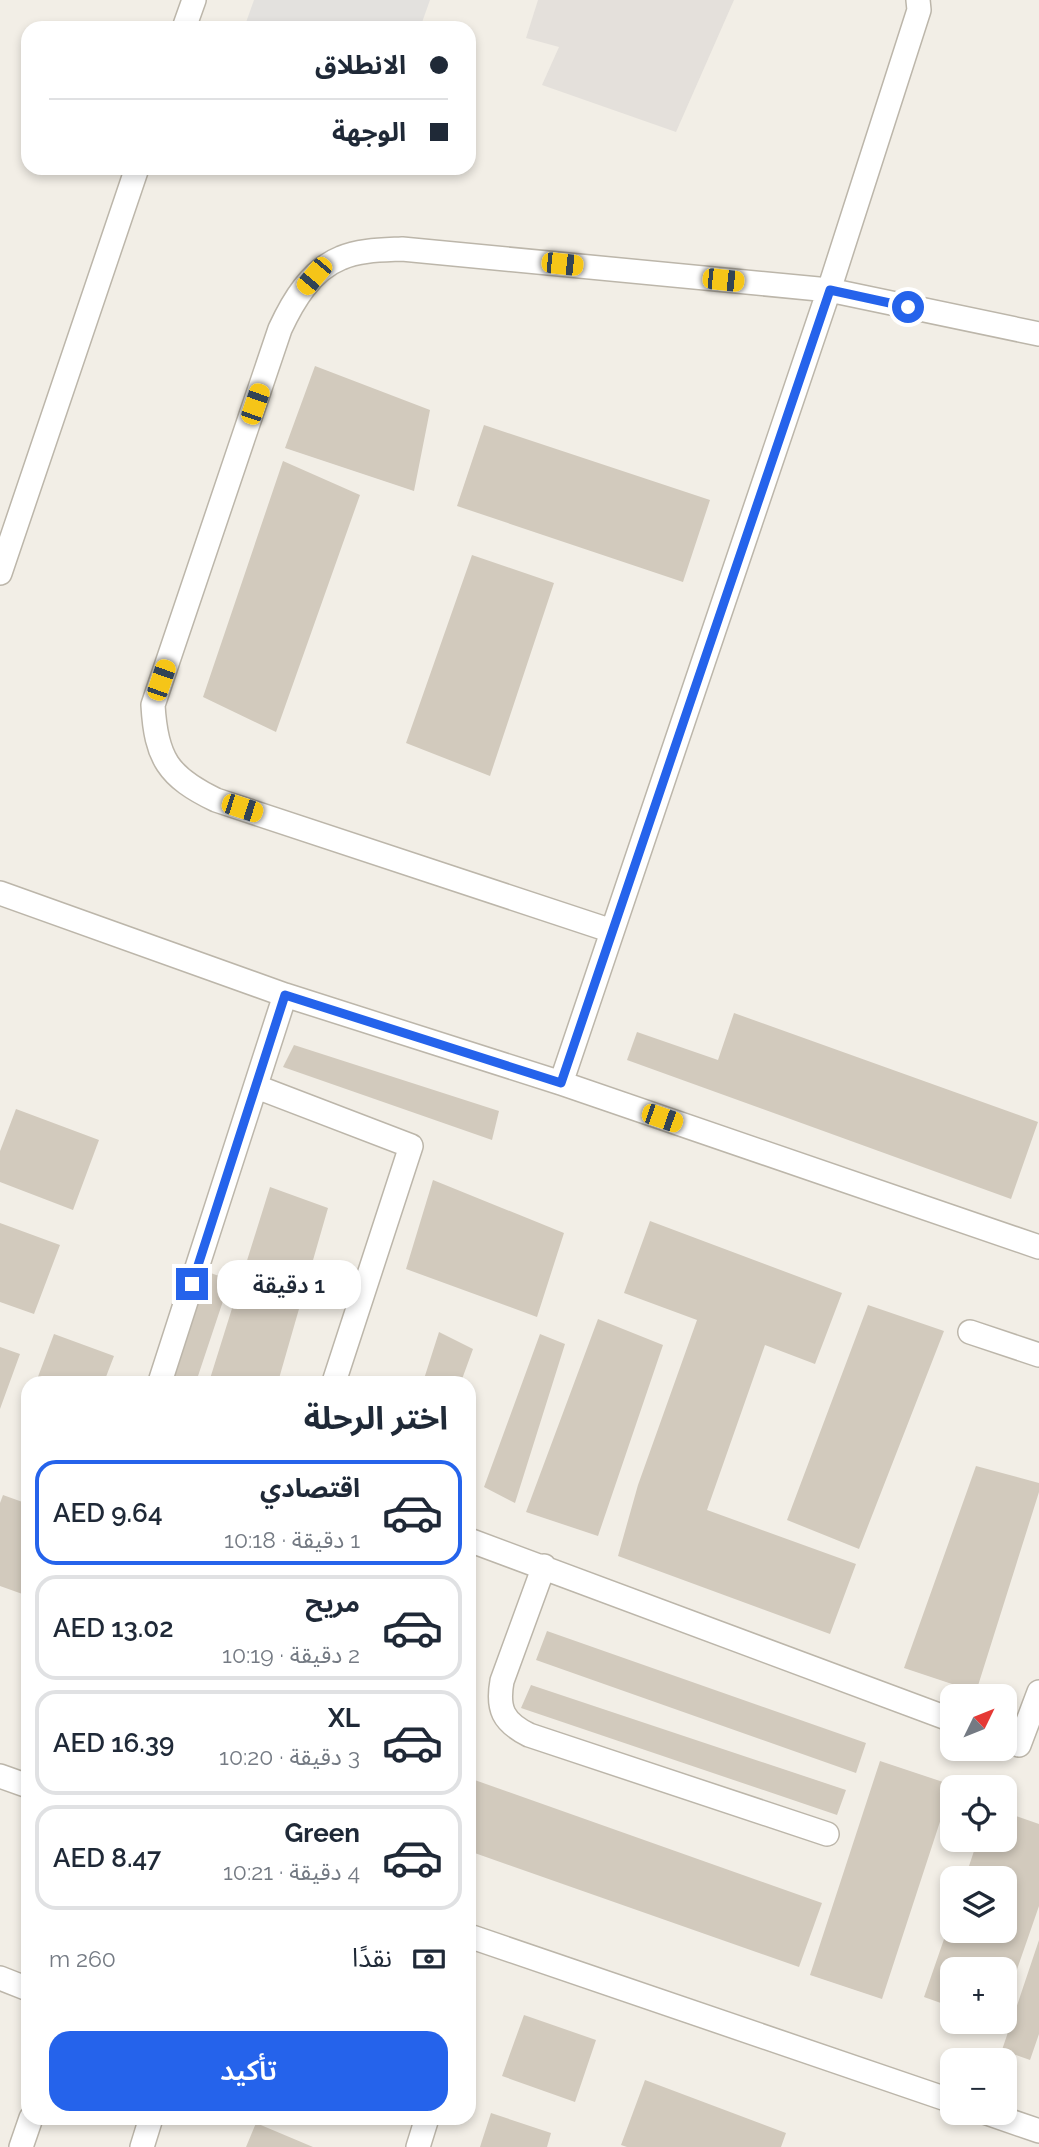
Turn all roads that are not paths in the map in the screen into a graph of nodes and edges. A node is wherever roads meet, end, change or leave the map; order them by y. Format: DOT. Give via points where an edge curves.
graph roads {
  1 [pos="194,0"];
  2 [pos="918,0"];
  3 [pos="186,21"];
  4 [pos="135,175"];
  5 [pos="830,290"];
  6 [pos="1039,334"];
  7 [pos="0,573"];
  8 [pos="0,893"];
  9 [pos="612,931"];
  10 [pos="285,995"];
  11 [pos="561,1083"];
  12 [pos="257,1087"];
  13 [pos="1039,1247"];
  14 [pos="970,1332"];
  15 [pos="1039,1355"];
  16 [pos="162,1376"];
  17 [pos="336,1376"];
  18 [pos="476,1542"];
  19 [pos="544,1566"];
  20 [pos="1039,1692"];
  21 [pos="940,1715"];
  22 [pos="1021,1746"];
  23 [pos="0,1776"];
  24 [pos="21,1784"];
  25 [pos="827,1834"];
  26 [pos="476,1938"];
  27 [pos="0,1978"];
  28 [pos="21,1986"];
  29 [pos="940,2097"];
  30 [pos="29,2125"];
  31 [pos="149,2125"];
  32 [pos="425,2125"];
  33 [pos="1011,2125"];
  34 [pos="1034,2136"];
  35 [pos="21,2147"];
  36 [pos="142,2147"];
  37 [pos="418,2147"];
  1 -- 3 [label="lane"];
  2 -- 5 [label="lane" via="919,10"];
  4 -- 7 [label="lane"];
  5 -- 6 [label="lane"];
  5 -- 9 [label="lane"];
  5 -- 9 [label="lane" via="402,249 373,251 340,258 314,276 294,300 271,355 153,705 155,736 167,764 188,786 216,800"];
  8 -- 10 [label="lane"];
  9 -- 11 [label="lane"];
  10 -- 11 [label="lane"];
  10 -- 12 [label="lane"];
  11 -- 13 [label="lane"];
  12 -- 16 [label="lane"];
  12 -- 17 [label="lane" via="411,1146"];
  14 -- 15 [label="lane"];
  18 -- 19 [label="lane"];
  19 -- 21 [label="lane"];
  19 -- 25 [label="lane" via="499,1697 503,1714 514,1727"];
  20 -- 22 [label="lane"];
  23 -- 24 [label="lane"];
  26 -- 29 [label="lane"];
  27 -- 28 [label="lane"];
  30 -- 35 [label="lane"];
  31 -- 36 [label="lane"];
  32 -- 37 [label="lane"];
  33 -- 34 [label="lane"];
}
